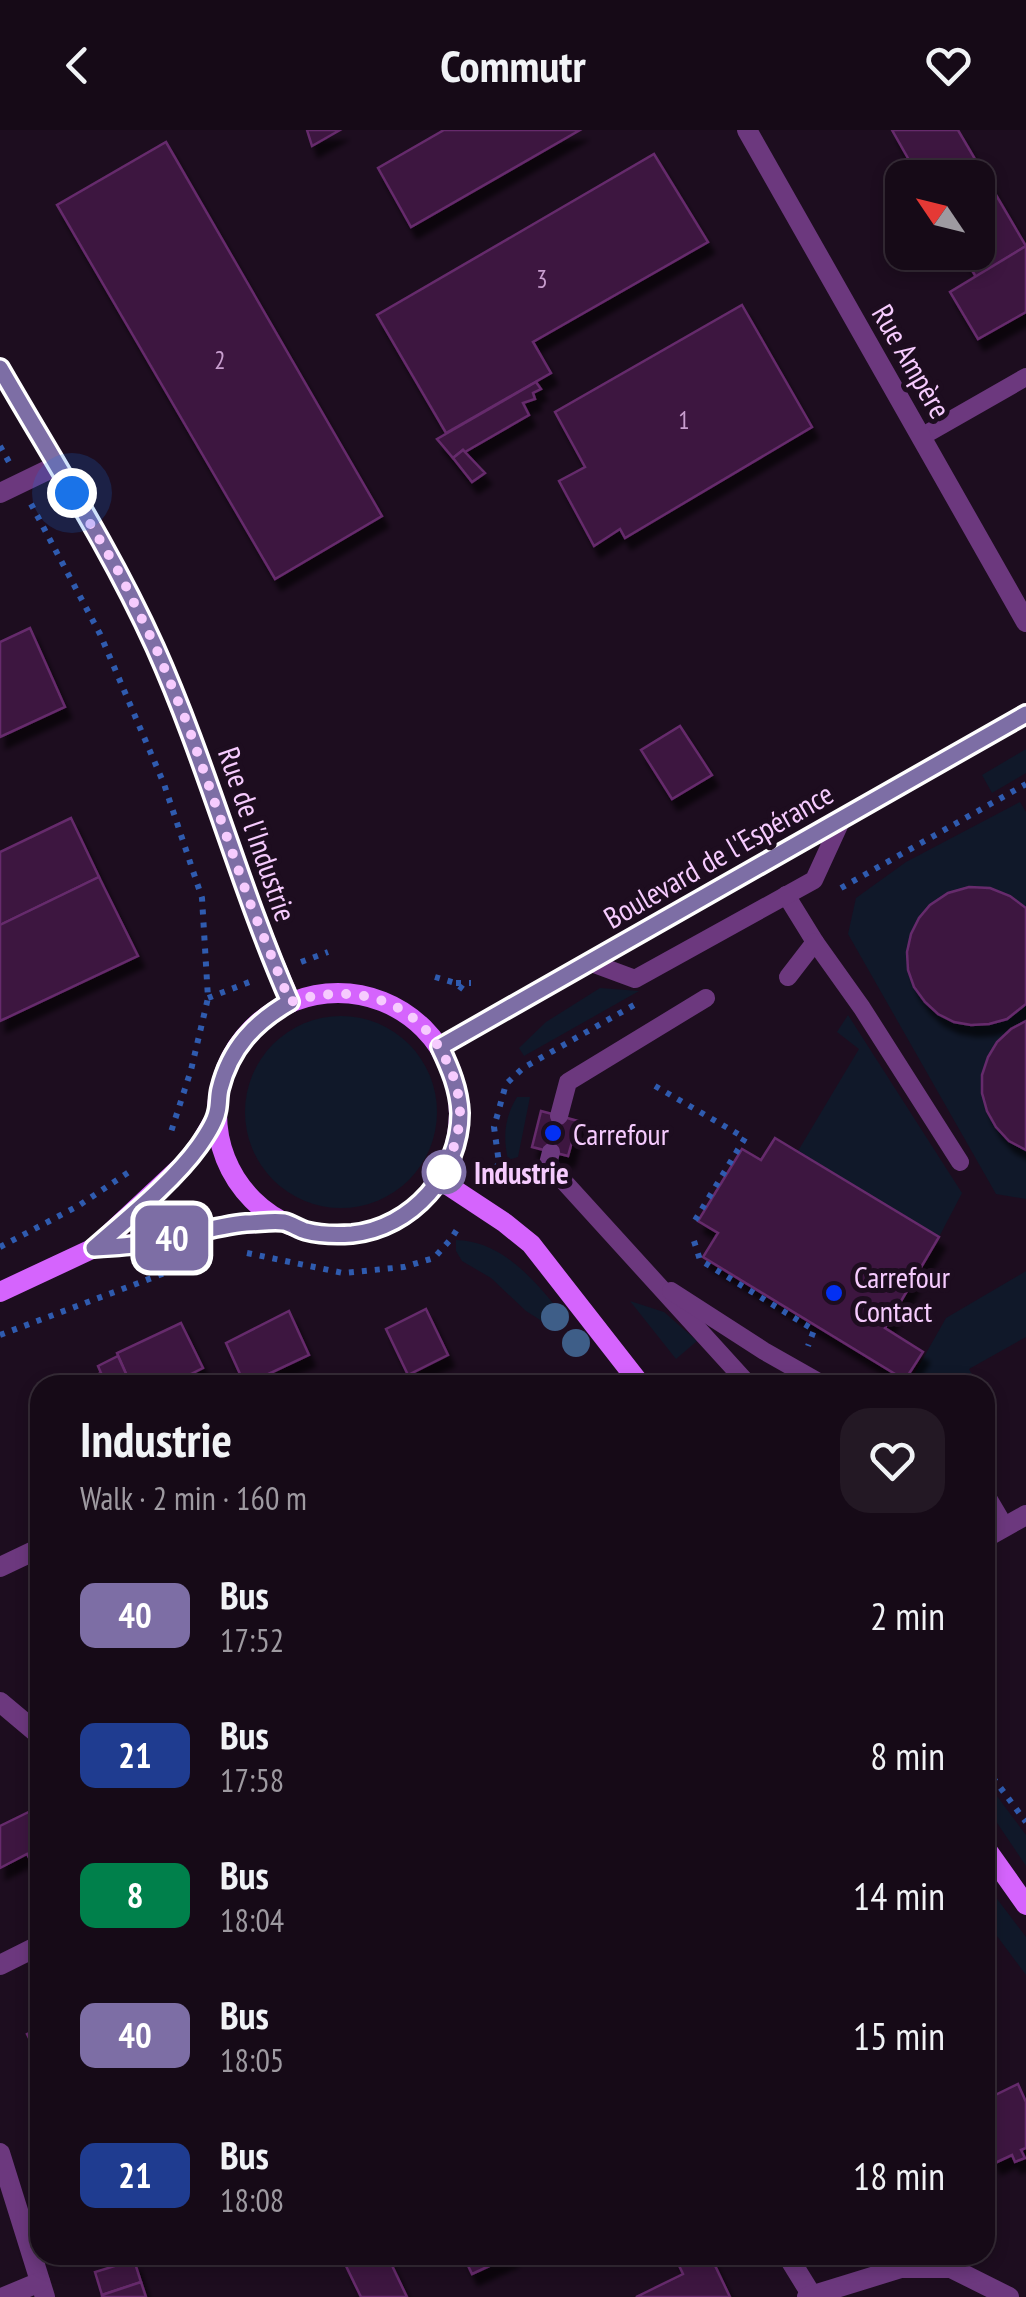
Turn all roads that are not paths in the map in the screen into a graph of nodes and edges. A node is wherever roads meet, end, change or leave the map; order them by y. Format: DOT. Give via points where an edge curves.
graph roads {
  1 [pos="747,130"];
  2 [pos="0,368"];
  3 [pos="1026,377"];
  4 [pos="921,437"];
  5 [pos="56,466"];
  6 [pos="0,492"];
  7 [pos="1026,622"];
  8 [pos="1026,714"];
  9 [pos="842,819"];
  10 [pos="786,896"];
  11 [pos="814,942"];
  12 [pos="590,962"];
  13 [pos="788,977"];
  14 [pos="706,998"];
  15 [pos="290,1002"];
  16 [pos="440,1047"];
  17 [pos="217,1115"];
  18 [pos="559,1116"];
  19 [pos="551,1152"];
  20 [pos="960,1162"];
  21 [pos="440,1180"];
  22 [pos="282,1221"];
  23 [pos="94,1248"];
  24 [pos="648,1276"];
  25 [pos="0,1292"];
  26 [pos="634,1375"];
  27 [pos="740,1375"];
  28 [pos="807,1375"];
  29 [pos="995,1510"];
  30 [pos="1026,1515"];
  31 [pos="1005,1527"];
  32 [pos="995,1532"];
  33 [pos="30,1553"];
  34 [pos="0,1567"];
  35 [pos="0,1702"];
  36 [pos="30,1727"];
  37 [pos="995,1861"];
  38 [pos="1026,1904"];
  39 [pos="30,1950"];
  40 [pos="0,1965"];
  41 [pos="0,2153"];
  42 [pos="30,2249"];
  43 [pos="35,2265"];
  44 [pos="792,2265"];
  45 [pos="43,2290"];
  46 [pos="809,2296"];
  47 [pos="4,2297"];
  48 [pos="1009,2297"];
  1 -- 4 [label="street, Rue Ampère"];
  2 -- 5 [label="street, Rue de l'Industrie"];
  3 -- 4 [label="lane"];
  4 -- 7 [label="street, Rue Ampère"];
  5 -- 6 [label="street"];
  5 -- 15 [label="street, Rue de l'Industrie" via="156,648"];
  8 -- 9 [label="street, Boulevard de l'Espérance"];
  9 -- 10 [label="lane" via="814,880"];
  9 -- 12 [label="street, Boulevard de l'Espérance"];
  10 -- 11 [label="lane"];
  10 -- 12 [label="lane" via="635,979"];
  11 -- 13 [label="lane"];
  11 -- 20 [label="lane"];
  12 -- 16 [label="street, Boulevard de l'Espérance"];
  14 -- 18 [label="lane" via="568,1082"];
  15 -- 16 [label="street" via="332,993 374,998 412,1017"];
  15 -- 17 [label="street" via="236,1048"];
  16 -- 21 [label="street" via="455,1079 460,1114"];
  17 -- 22 [label="street" via="234,1177"];
  17 -- 23 [label="street" via="186,1162"];
  19 -- 24 [label="lane" via="548,1164"];
  21 -- 22 [label="street" via="424,1200 381,1228 331,1235"];
  21 -- 26 [label="street" via="531,1244"];
  22 -- 23 [label="street"];
  23 -- 25 [label="street"];
  24 -- 27 [label="lane"];
  24 -- 28 [label="lane"];
  29 -- 31 [label="lane"];
  30 -- 31 [label="street"];
  31 -- 32 [label="street"];
  33 -- 34 [label="street"];
  35 -- 36 [label="street"];
  37 -- 38 [label="street"];
  39 -- 40 [label="street"];
  41 -- 42 [label="street"];
  43 -- 45 [label="street"];
  44 -- 46 [label="street"];
  45 -- 47 [label="street"];
  46 -- 48 [label="street" via="900,2268 950,2268"];
}
